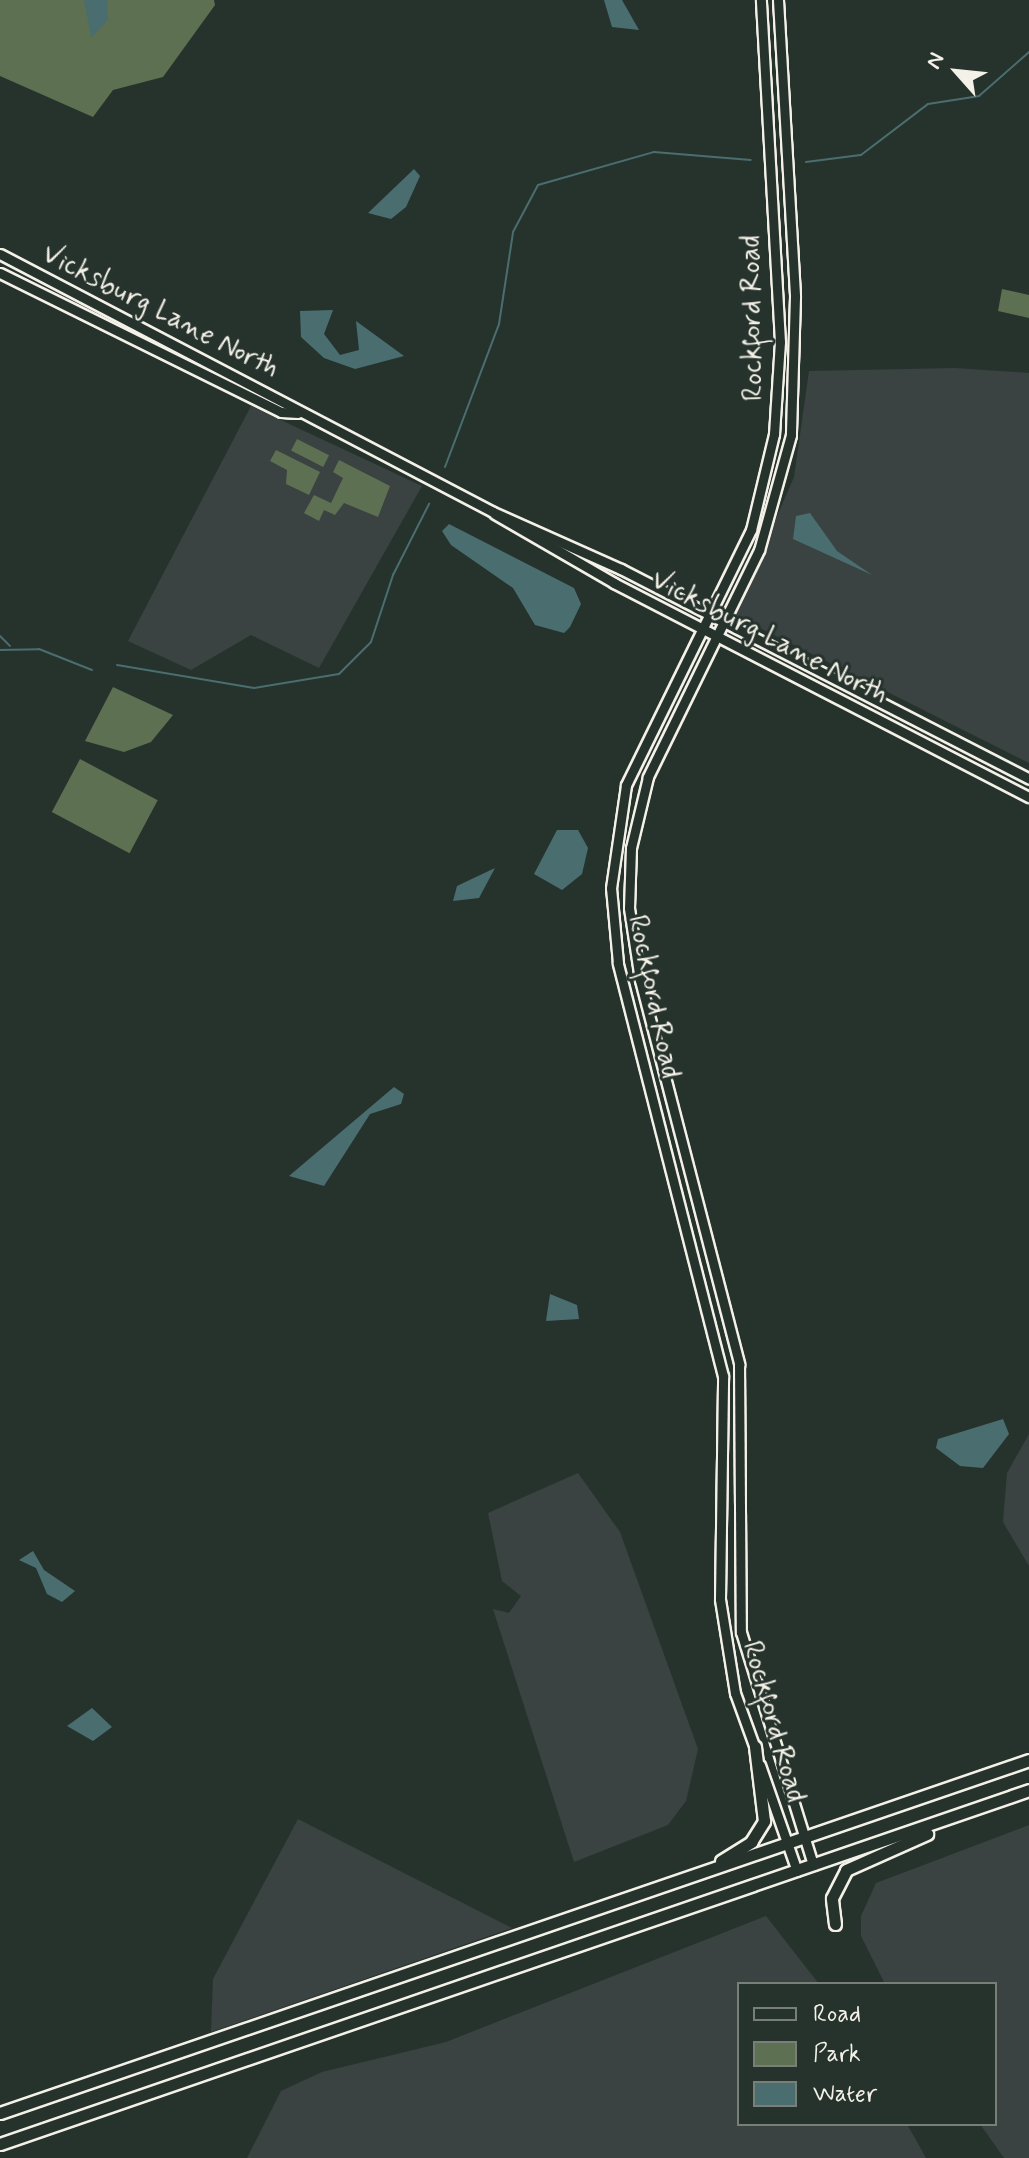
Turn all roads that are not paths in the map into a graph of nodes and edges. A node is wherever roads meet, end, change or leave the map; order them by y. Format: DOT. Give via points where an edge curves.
graph roads {
  1 [pos="761,0"];
  2 [pos="778,0"];
  3 [pos="0,254"];
  4 [pos="0,273"];
  5 [pos="298,413"];
  6 [pos="493,512"];
  7 [pos="709,614"];
  8 [pos="724,622"];
  9 [pos="701,629"];
  10 [pos="717,636"];
  11 [pos="1029,779"];
  12 [pos="1029,797"];
  13 [pos="755,1747"];
  14 [pos="1029,1760"];
  15 [pos="1029,1790"];
  16 [pos="963,1815"];
  17 [pos="803,1839"];
  18 [pos="786,1844"];
  19 [pos="813,1865"];
  20 [pos="797,1871"];
  21 [pos="667,1885"];
  22 [pos="835,1924"];
  23 [pos="0,2113"];
  24 [pos="0,2144"];
  1 -- 7 [label="main road, Rockford Road" via="778,397 751,530"];
  2 -- 8 [label="main road, Rockford Road" via="795,400 778,495"];
  3 -- 5 [label="main road, Vicksburg Lane North"];
  4 -- 5 [label="main road, Vicksburg Lane North" via="281,412"];
  5 -- 6 [label="main road, Vicksburg Lane North"];
  6 -- 7 [label="main road, Vicksburg Lane North"];
  6 -- 9 [label="main road, Vicksburg Lane North"];
  7 -- 8 [label="main road, Vicksburg Lane North"];
  7 -- 9 [label="main road, Rockford Road"];
  8 -- 10 [label="main road, Rockford Road"];
  8 -- 11 [label="main road, Vicksburg Lane North"];
  9 -- 10 [label="main road, Vicksburg Lane North"];
  9 -- 13 [label="main road, Rockford Road" via="626,785 611,888 618,963 723,1376 720,1599 735,1693"];
  10 -- 12 [label="main road, Vicksburg Lane North"];
  10 -- 17 [label="main road, Rockford Road" via="648,777 631,848 629,908 640,980 739,1364 741,1632"];
  13 -- 18 [label="main road, Rockford Road"];
  13 -- 21 [label="main road" via="766,1814 759,1831 742,1849"];
  14 -- 17 [label="main road"];
  15 -- 16 [label="main road"];
  16 -- 19 [label="main road"];
  16 -- 22 [label="main road" via="846,1870 832,1898"];
  17 -- 18 [label="main road"];
  17 -- 19 [label="main road, Rockford Road"];
  18 -- 20 [label="main road, Rockford Road"];
  18 -- 21 [label="main road"];
  19 -- 20 [label="main road"];
  20 -- 24 [label="main road"];
  21 -- 23 [label="main road"];
}
